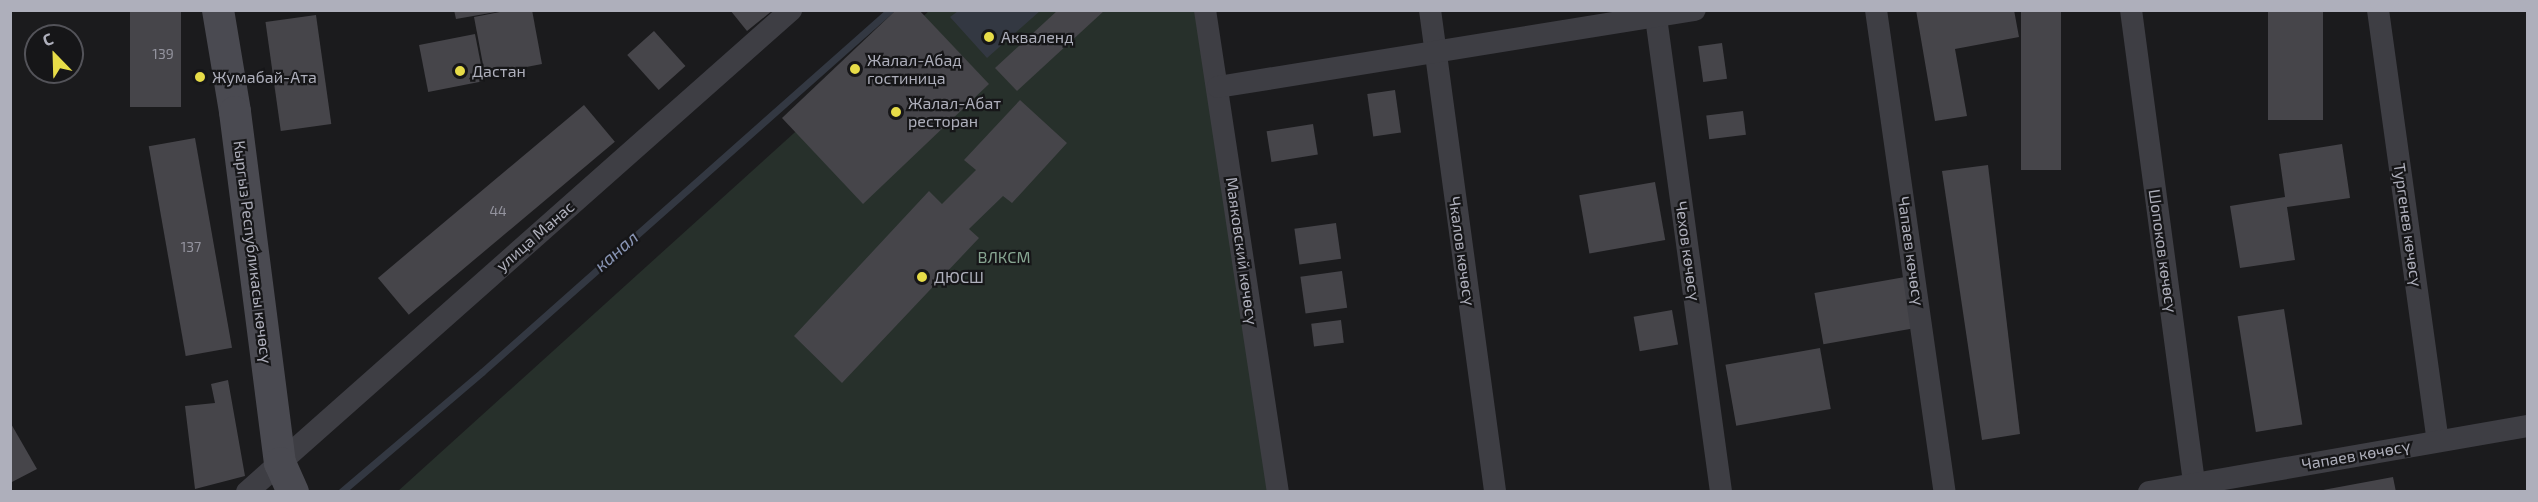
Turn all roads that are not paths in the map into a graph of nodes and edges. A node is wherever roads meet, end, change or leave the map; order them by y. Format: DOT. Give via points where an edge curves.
graph roads {
  1 [pos="218,10"];
  2 [pos="791,10"];
  3 [pos="1205,10"];
  4 [pos="1430,10"];
  5 [pos="1695,10"];
  6 [pos="1876,10"];
  7 [pos="2131,10"];
  8 [pos="2378,10"];
  9 [pos="1655,14"];
  10 [pos="1436,54"];
  11 [pos="1218,87"];
  12 [pos="2528,426"];
  13 [pos="2438,440"];
  14 [pos="280,463"];
  15 [pos="2195,488"];
  16 [pos="247,492"];
  17 [pos="293,492"];
  18 [pos="1278,492"];
  19 [pos="1495,492"];
  20 [pos="1721,492"];
  21 [pos="1946,492"];
  22 [pos="2149,492"];
  1 -- 14 [label="main road, Кыргыз Республикасы көчөсү" via="235,112"];
  2 -- 14 [label="street, улица Манас"];
  3 -- 11 [label="street, Маяковский көчөсү"];
  4 -- 10 [label="street, Чкалов көчөсү"];
  5 -- 9 [label="street"];
  6 -- 21 [label="street, Чапаев көчөсү"];
  7 -- 15 [label="street, Шопоков көчөсү"];
  8 -- 13 [label="street, Тургенев көчөсү"];
  9 -- 10 [label="street"];
  9 -- 20 [label="street, Чехов көчөсү"];
  10 -- 11 [label="street"];
  10 -- 19 [label="street, Чкалов көчөсү"];
  11 -- 18 [label="street, Маяковский көчөсү"];
  12 -- 13 [label="street, Чапаев көчөсү"];
  13 -- 15 [label="street, Чапаев көчөсү"];
  14 -- 16 [label="street, улица Манас"];
  14 -- 17 [label="main road, Кыргыз Республикасы көчөсү"];
  15 -- 22 [label="street, Чапаев көчөсү"];
}
